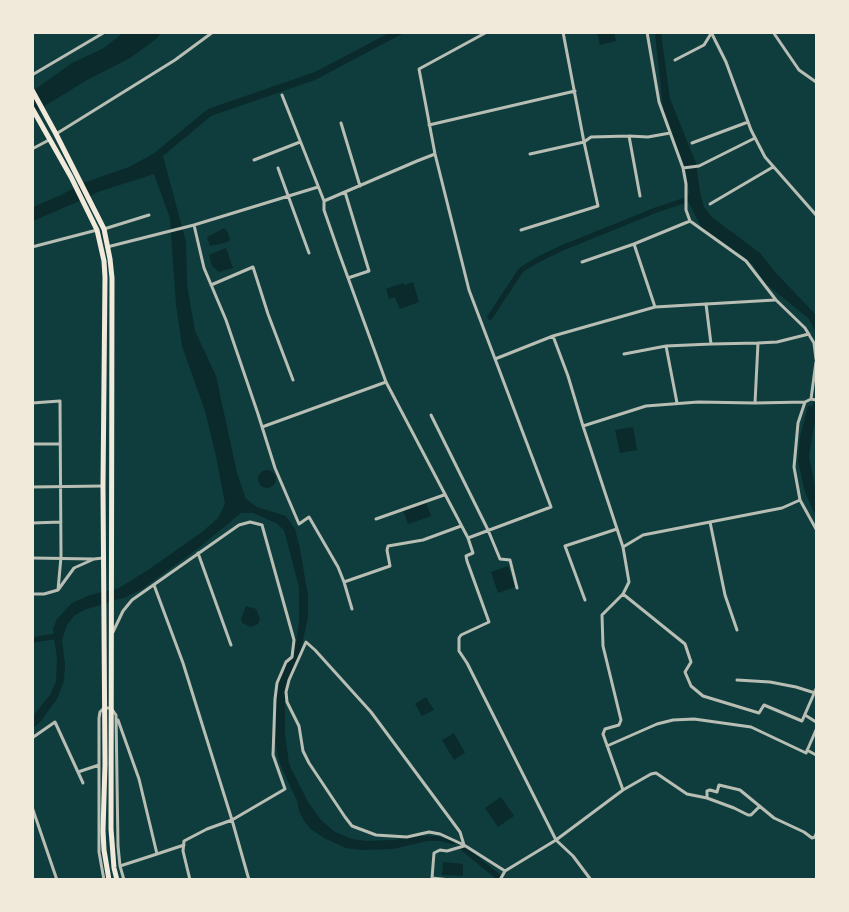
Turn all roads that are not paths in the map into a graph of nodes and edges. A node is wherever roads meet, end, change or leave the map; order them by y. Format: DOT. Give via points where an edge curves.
graph roads {
  1 [pos="105,32"];
  2 [pos="213,32"];
  3 [pos="487,32"];
  4 [pos="563,32"];
  5 [pos="647,32"];
  6 [pos="772,32"];
  7 [pos="712,33"];
  8 [pos="675,60"];
  9 [pos="32,75"];
  10 [pos="816,82"];
  11 [pos="32,90"];
  12 [pos="575,91"];
  13 [pos="282,96"];
  14 [pos="32,108"];
  15 [pos="748,122"];
  16 [pos="341,123"];
  17 [pos="429,125"];
  18 [pos="670,133"];
  19 [pos="56,134"];
  20 [pos="629,136"];
  21 [pos="755,138"];
  22 [pos="51,139"];
  23 [pos="300,142"];
  24 [pos="584,142"];
  25 [pos="692,143"];
  26 [pos="32,149"];
  27 [pos="435,154"];
  28 [pos="530,154"];
  29 [pos="254,160"];
  30 [pos="773,167"];
  31 [pos="278,168"];
  32 [pos="683,168"];
  33 [pos="74,176"];
  34 [pos="318,186"];
  35 [pos="360,186"];
  36 [pos="345,192"];
  37 [pos="289,196"];
  38 [pos="640,196"];
  39 [pos="324,201"];
  40 [pos="710,204"];
  41 [pos="149,215"];
  42 [pos="816,215"];
  43 [pos="690,221"];
  44 [pos="194,226"];
  45 [pos="104,229"];
  46 [pos="97,230"];
  47 [pos="521,230"];
  48 [pos="634,244"];
  49 [pos="32,247"];
  50 [pos="107,247"];
  51 [pos="310,253"];
  52 [pos="582,262"];
  53 [pos="348,278"];
  54 [pos="211,285"];
  55 [pos="776,300"];
  56 [pos="706,304"];
  57 [pos="655,307"];
  58 [pos="809,334"];
  59 [pos="553,336"];
  60 [pos="758,343"];
  61 [pos="711,344"];
  62 [pos="666,346"];
  63 [pos="624,354"];
  64 [pos="495,359"];
  65 [pos="816,360"];
  66 [pos="293,380"];
  67 [pos="386,382"];
  68 [pos="104,388"];
  69 [pos="112,388"];
  70 [pos="814,399"];
  71 [pos="804,402"];
  72 [pos="32,403"];
  73 [pos="677,403"];
  74 [pos="755,403"];
  75 [pos="431,415"];
  76 [pos="582,426"];
  77 [pos="262,427"];
  78 [pos="32,444"];
  79 [pos="60,444"];
  80 [pos="32,486"];
  81 [pos="60,486"];
  82 [pos="103,486"];
  83 [pos="444,495"];
  84 [pos="800,500"];
  85 [pos="376,519"];
  86 [pos="61,522"];
  87 [pos="710,522"];
  88 [pos="32,523"];
  89 [pos="461,526"];
  90 [pos="617,529"];
  91 [pos="488,530"];
  92 [pos="816,530"];
  93 [pos="468,538"];
  94 [pos="622,547"];
  95 [pos="198,553"];
  96 [pos="61,557"];
  97 [pos="32,558"];
  98 [pos="103,558"];
  99 [pos="94,559"];
  100 [pos="344,582"];
  101 [pos="154,585"];
  102 [pos="517,588"];
  103 [pos="58,590"];
  104 [pos="32,594"];
  105 [pos="623,594"];
  106 [pos="585,600"];
  107 [pos="352,609"];
  108 [pos="738,630"];
  109 [pos="110,638"];
  110 [pos="232,645"];
  111 [pos="737,680"];
  112 [pos="816,691"];
  113 [pos="104,708"];
  114 [pos="111,708"];
  115 [pos="116,715"];
  116 [pos="805,715"];
  117 [pos="816,722"];
  118 [pos="816,730"];
  119 [pos="32,738"];
  120 [pos="607,746"];
  121 [pos="807,750"];
  122 [pos="816,755"];
  123 [pos="99,765"];
  124 [pos="78,772"];
  125 [pos="83,783"];
  126 [pos="104,786"];
  127 [pos="623,790"];
  128 [pos="98,792"];
  129 [pos="111,793"];
  130 [pos="117,798"];
  131 [pos="707,798"];
  132 [pos="104,800"];
  133 [pos="99,806"];
  134 [pos="760,806"];
  135 [pos="32,807"];
  136 [pos="111,819"];
  137 [pos="232,820"];
  138 [pos="118,824"];
  139 [pos="816,834"];
  140 [pos="556,840"];
  141 [pos="184,845"];
  142 [pos="464,845"];
  143 [pos="157,854"];
  144 [pos="120,866"];
  145 [pos="505,871"];
  146 [pos="57,880"];
  147 [pos="104,880"];
  148 [pos="109,880"];
  149 [pos="117,880"];
  150 [pos="124,880"];
  151 [pos="190,880"];
  152 [pos="248,880"];
  153 [pos="450,880"];
  154 [pos="500,880"];
  155 [pos="591,880"];
  1 -- 9 [label="street"];
  2 -- 19 [label="street" via="167,65"];
  3 -- 17 [label="street" via="419,69"];
  4 -- 12 [label="street"];
  5 -- 18 [label="street" via="659,102"];
  6 -- 10 [label="street" via="799,70"];
  7 -- 8 [label="street" via="704,45"];
  7 -- 15 [label="street"];
  11 -- 19 [label="highway"];
  12 -- 17 [label="street"];
  12 -- 24 [label="street"];
  13 -- 23 [label="street"];
  14 -- 22 [label="highway"];
  15 -- 21 [label="street"];
  15 -- 25 [label="street"];
  16 -- 35 [label="street"];
  17 -- 27 [label="street"];
  18 -- 20 [label="street"];
  18 -- 32 [label="street"];
  19 -- 33 [label="highway"];
  20 -- 24 [label="street" via="591,137"];
  20 -- 38 [label="street"];
  21 -- 30 [label="street"];
  21 -- 32 [label="street" via="699,166"];
  22 -- 26 [label="street"];
  22 -- 33 [label="highway"];
  23 -- 29 [label="street"];
  23 -- 34 [label="street"];
  24 -- 28 [label="street"];
  24 -- 47 [label="street" via="598,206"];
  27 -- 35 [label="street"];
  27 -- 64 [label="street" via="468,290"];
  30 -- 40 [label="street"];
  30 -- 42 [label="street"];
  31 -- 37 [label="street"];
  32 -- 43 [label="street" via="686,210"];
  33 -- 45 [label="highway"];
  33 -- 46 [label="highway"];
  34 -- 37 [label="street"];
  34 -- 39 [label="street"];
  35 -- 36 [label="street"];
  36 -- 39 [label="street"];
  36 -- 53 [label="street" via="369,271"];
  37 -- 44 [label="street"];
  37 -- 51 [label="street"];
  39 -- 53 [label="street" via="324,210"];
  41 -- 45 [label="street"];
  43 -- 48 [label="street"];
  43 -- 55 [label="street" via="746,261"];
  44 -- 50 [label="street"];
  44 -- 54 [label="street"];
  45 -- 50 [label="highway"];
  46 -- 49 [label="street"];
  46 -- 68 [label="highway" via="105,277"];
  48 -- 52 [label="street"];
  48 -- 57 [label="street"];
  50 -- 69 [label="highway" via="112,278"];
  53 -- 67 [label="street"];
  54 -- 66 [label="street" via="253,267"];
  54 -- 77 [label="street"];
  55 -- 56 [label="street"];
  55 -- 58 [label="street"];
  56 -- 57 [label="street"];
  56 -- 61 [label="street"];
  57 -- 59 [label="street"];
  58 -- 60 [label="street"];
  58 -- 65 [label="street"];
  59 -- 64 [label="street"];
  59 -- 76 [label="street"];
  60 -- 61 [label="street"];
  60 -- 74 [label="street"];
  61 -- 62 [label="street"];
  62 -- 63 [label="street"];
  62 -- 73 [label="street"];
  64 -- 91 [label="street" via="551,507"];
  65 -- 70 [label="street"];
  67 -- 77 [label="street"];
  67 -- 83 [label="street"];
  68 -- 69 [label="highway"];
  68 -- 82 [label="highway"];
  69 -- 109 [label="highway"];
  70 -- 71 [label="street"];
  71 -- 74 [label="street"];
  71 -- 84 [label="street" via="798,423 794,467"];
  72 -- 79 [label="street" via="60,401"];
  73 -- 74 [label="street"];
  73 -- 76 [label="street" via="646,406"];
  75 -- 91 [label="street"];
  76 -- 90 [label="street"];
  77 -- 100 [label="street" via="299,524 309,517"];
  78 -- 79 [label="street"];
  79 -- 81 [label="street"];
  80 -- 81 [label="street"];
  81 -- 82 [label="street"];
  81 -- 86 [label="street"];
  82 -- 98 [label="highway"];
  83 -- 85 [label="street"];
  83 -- 89 [label="street"];
  84 -- 87 [label="street" via="782,508"];
  84 -- 92 [label="street"];
  86 -- 88 [label="street"];
  86 -- 96 [label="street"];
  87 -- 94 [label="street" via="643,535"];
  87 -- 108 [label="street" via="725,596"];
  89 -- 93 [label="street"];
  89 -- 100 [label="street" via="422,540 388,546 390,566"];
  90 -- 94 [label="street"];
  90 -- 106 [label="street" via="565,546"];
  91 -- 93 [label="street"];
  91 -- 102 [label="street" via="500,559 510,560"];
  93 -- 140 [label="street" via="474,553 466,556 467,561 489,622 460,635 459,651"];
  94 -- 105 [label="street" via="629,582"];
  95 -- 101 [label="street"];
  95 -- 110 [label="street"];
  95 -- 137 [label="street" via="239,525 250,522 262,524 294,640 292,657 286,662 274,699 273,755 285,789"];
  96 -- 97 [label="street"];
  96 -- 99 [label="street"];
  96 -- 103 [label="street"];
  98 -- 99 [label="street"];
  98 -- 113 [label="highway"];
  99 -- 103 [label="street" via="74,568"];
  100 -- 107 [label="street"];
  101 -- 109 [label="street" via="132,600"];
  101 -- 137 [label="street" via="183,663"];
  103 -- 104 [label="street"];
  105 -- 116 [label="street" via="685,644 691,662 685,672 691,686 703,696 760,713 764,705 801,721"];
  105 -- 120 [label="street" via="602,615 603,646 622,720 619,725 603,731"];
  109 -- 114 [label="highway"];
  111 -- 112 [label="street" via="770,682"];
  112 -- 116 [label="street"];
  113 -- 114 [label="street"];
  113 -- 123 [label="street" via="99,718"];
  113 -- 126 [label="highway"];
  114 -- 115 [label="street"];
  114 -- 129 [label="highway"];
  115 -- 130 [label="street"];
  115 -- 143 [label="street" via="139,779"];
  116 -- 117 [label="street"];
  118 -- 121 [label="street"];
  119 -- 124 [label="street" via="54,722"];
  120 -- 121 [label="street" via="657,724 694,719 751,727 805,753"];
  120 -- 127 [label="street"];
  121 -- 122 [label="street"];
  123 -- 124 [label="street"];
  123 -- 128 [label="street"];
  124 -- 125 [label="street"];
  126 -- 128 [label="street"];
  126 -- 132 [label="highway"];
  127 -- 131 [label="street" via="656,773 687,794"];
  127 -- 140 [label="street"];
  128 -- 133 [label="street"];
  129 -- 130 [label="street"];
  129 -- 136 [label="highway"];
  130 -- 138 [label="street"];
  131 -- 134 [label="street" via="748,815"];
  131 -- 134 [label="street" via="707,791 717,792 720,785 740,790"];
  132 -- 133 [label="street"];
  132 -- 148 [label="highway" via="104,850"];
  133 -- 147 [label="street" via="99,852"];
  134 -- 139 [label="street" via="774,818 812,838"];
  135 -- 146 [label="street"];
  136 -- 138 [label="street"];
  136 -- 149 [label="highway"];
  137 -- 141 [label="street" via="207,829 184,841"];
  137 -- 152 [label="street"];
  138 -- 144 [label="street"];
  140 -- 145 [label="street"];
  140 -- 155 [label="street"];
  141 -- 143 [label="street"];
  141 -- 151 [label="street"];
  142 -- 142 [label="street" via="460,832 371,712 306,642 289,680 287,702 299,726 309,763 352,826 376,835 407,837 429,832"];
  142 -- 145 [label="street"];
  142 -- 153 [label="street" via="434,853 432,878"];
  143 -- 144 [label="street"];
  144 -- 150 [label="street"];
  145 -- 154 [label="street"];
}
